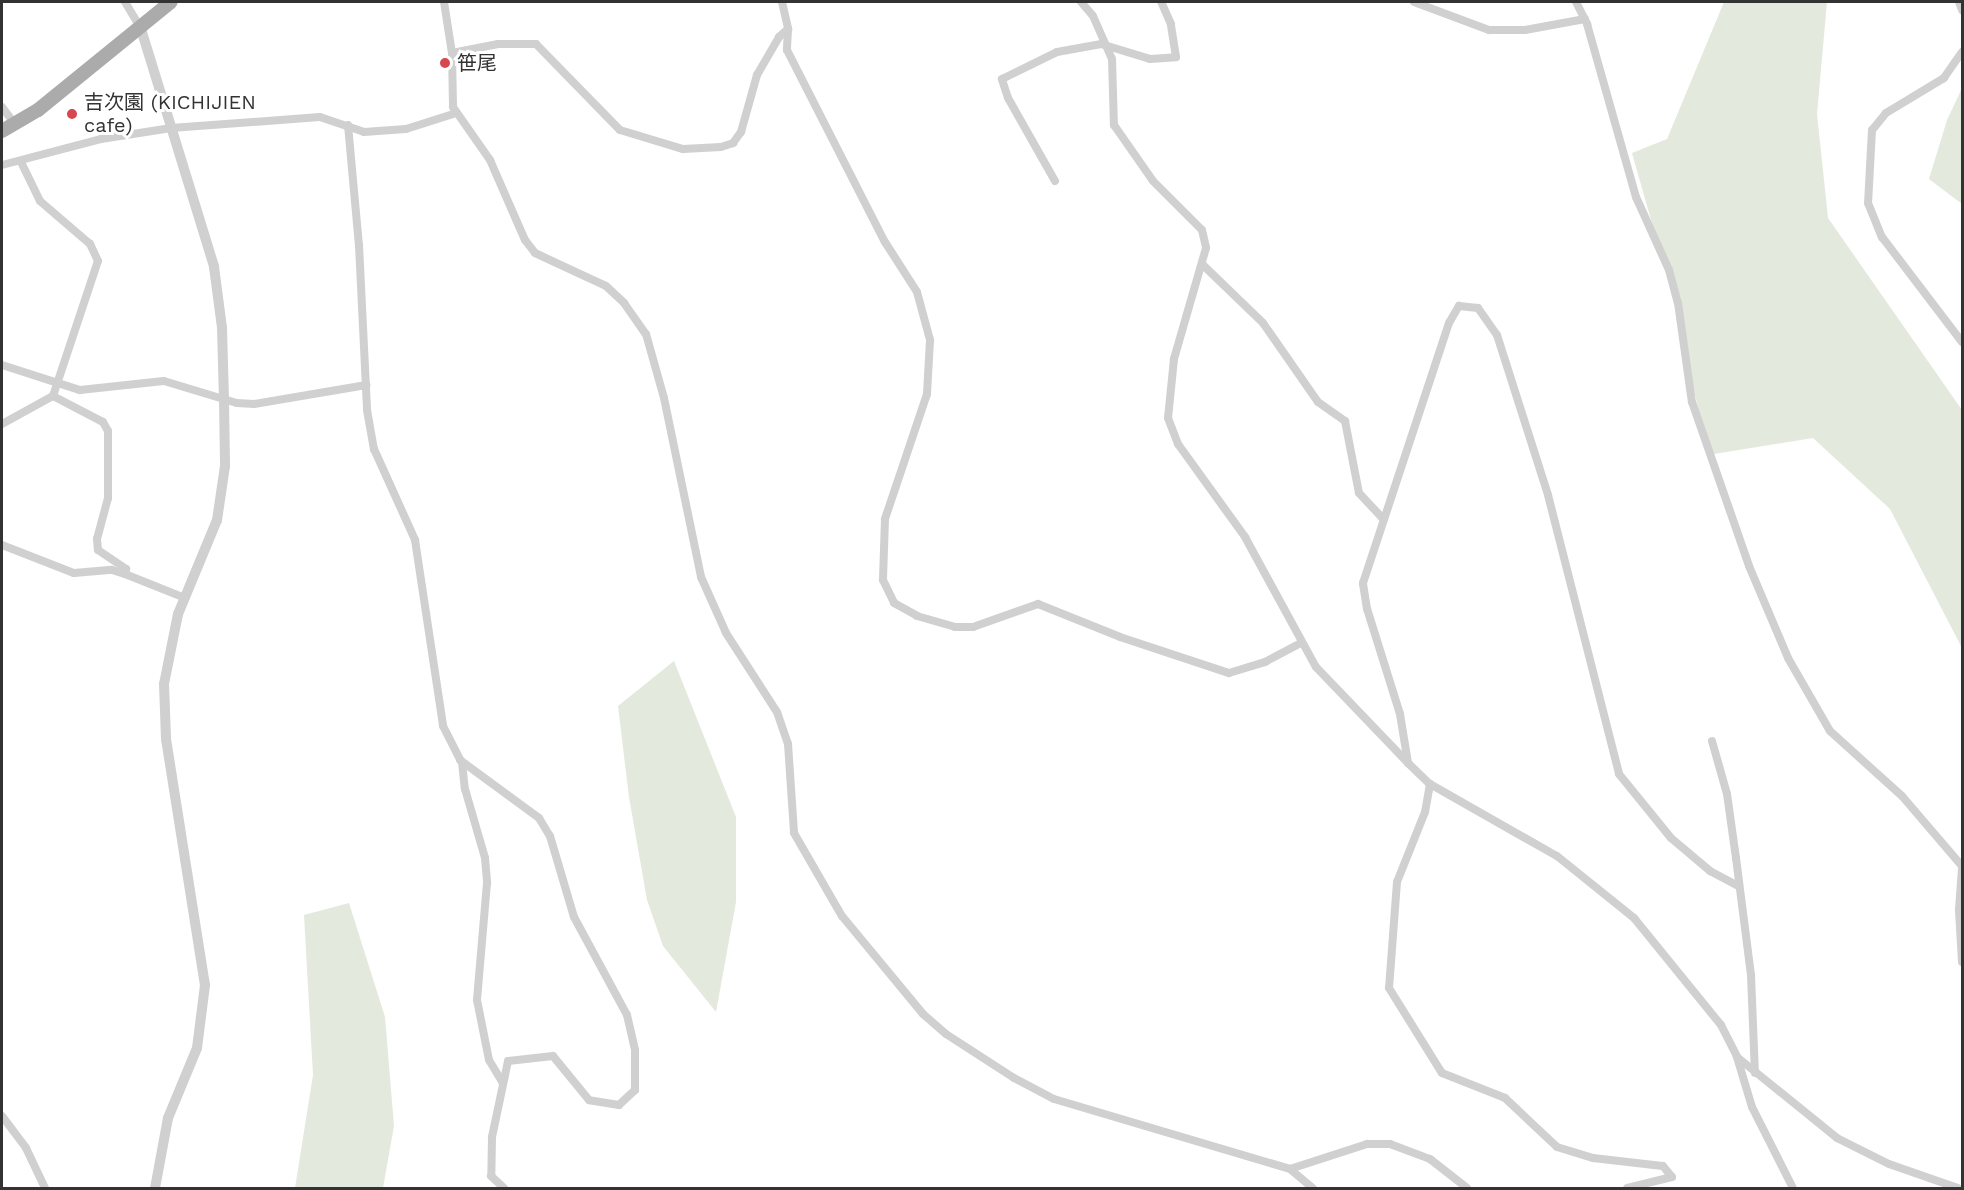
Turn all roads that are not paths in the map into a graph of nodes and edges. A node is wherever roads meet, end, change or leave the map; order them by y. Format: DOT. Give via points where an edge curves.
graph roads {
  1 [pos="125,2"];
  2 [pos="171,2"];
  3 [pos="444,2"];
  4 [pos="782,2"];
  5 [pos="1081,2"];
  6 [pos="1161,2"];
  7 [pos="1414,2"];
  8 [pos="1576,2"];
  9 [pos="1959,2"];
  10 [pos="1962,10"];
  11 [pos="1585,19"];
  12 [pos="141,29"];
  13 [pos="788,29"];
  14 [pos="1106,45"];
  15 [pos="1962,52"];
  16 [pos="452,53"];
  17 [pos="2,107"];
  18 [pos="456,113"];
  19 [pos="15,124"];
  20 [pos="348,125"];
  21 [pos="171,128"];
  22 [pos="2,131"];
  23 [pos="21,162"];
  24 [pos="2,165"];
  25 [pos="1056,181"];
  26 [pos="1203,264"];
  27 [pos="1962,342"];
  28 [pos="2,365"];
  29 [pos="60,384"];
  30 [pos="366,386"];
  31 [pos="53,396"];
  32 [pos="225,400"];
  33 [pos="2,424"];
  34 [pos="1383,519"];
  35 [pos="2,545"];
  36 [pos="125,574"];
  37 [pos="184,598"];
  38 [pos="1300,642"];
  39 [pos="1712,741"];
  40 [pos="462,762"];
  41 [pos="1408,763"];
  42 [pos="1430,784"];
  43 [pos="1962,867"];
  44 [pos="1738,886"];
  45 [pos="1962,962"];
  46 [pos="1737,1057"];
  47 [pos="1755,1073"];
  48 [pos="502,1082"];
  49 [pos="2,1116"];
  50 [pos="1290,1169"];
  51 [pos="502,1187"];
  52 [pos="45,1188"];
  53 [pos="155,1188"];
  54 [pos="1312,1188"];
  55 [pos="1467,1188"];
  56 [pos="1627,1188"];
  57 [pos="1793,1188"];
  58 [pos="1958,1188"];
  1 -- 12 [label="street"];
  2 -- 12 [label="main road"];
  3 -- 16 [label="street"];
  4 -- 13 [label="street"];
  5 -- 14 [label="street" via="1093,16"];
  6 -- 14 [label="street" via="1171,24 1176,57 1150,59"];
  7 -- 11 [label="street" via="1490,30 1525,30"];
  8 -- 11 [label="street"];
  9 -- 10 [label="street"];
  11 -- 43 [label="street" via="1633,188 1669,270 1678,303 1692,402 1749,566 1788,658 1830,731 1902,796"];
  12 -- 19 [label="main road"];
  12 -- 21 [label="street"];
  13 -- 16 [label="street" via="757,75 741,132 733,143 721,147 683,149 620,130 536,44 498,44"];
  13 -- 38 [label="street" via="787,50 885,242 917,292 930,340 927,394 885,519 883,580 894,603 917,616 955,627 974,627 1038,604 1120,638 1229,673 1265,662"];
  14 -- 25 [label="street" via="1058,52 1002,79 1008,98"];
  14 -- 26 [label="street" via="1115,70 1114,125 1153,181 1202,230 1206,248"];
  15 -- 27 [label="street" via="1944,78 1886,113 1872,130 1868,203 1882,237"];
  16 -- 18 [label="street"];
  17 -- 19 [label="street"];
  18 -- 20 [label="street" via="406,129 364,132"];
  18 -- 50 [label="street" via="484,149 525,240 535,253 606,286 646,334 709,602 777,712 788,744 794,833 842,916 874,958 946,1034 1054,1099"];
  19 -- 22 [label="main road"];
  20 -- 21 [label="street" via="320,117"];
  20 -- 30 [label="street"];
  21 -- 23 [label="street" via="101,139"];
  21 -- 32 [label="street" via="214,267"];
  23 -- 24 [label="street"];
  23 -- 29 [label="street" via="40,201 90,244 98,261"];
  26 -- 34 [label="street" via="1263,323 1318,402 1345,422 1359,493"];
  26 -- 38 [label="street" via="1174,359 1168,418 1178,444 1245,537"];
  28 -- 29 [label="street"];
  29 -- 31 [label="street"];
  29 -- 32 [label="street" via="93,390 164,381"];
  30 -- 32 [label="street" via="254,404"];
  30 -- 40 [label="street" via="374,449 415,540 443,726"];
  31 -- 33 [label="street"];
  31 -- 36 [label="street" via="103,423 108,431 108,498 96,545 126,569"];
  32 -- 37 [label="street" via="220,504 209,546"];
  34 -- 41 [label="street" via="1363,583 1367,609 1400,714"];
  34 -- 44 [label="street" via="1449,323 1458,306 1478,308 1497,335 1548,495 1619,774 1633,796 1671,838 1710,872"];
  35 -- 36 [label="street" via="74,573 112,570"];
  36 -- 37 [label="street"];
  37 -- 53 [label="street" via="168,652 163,715 205,986 197,1048 168,1118"];
  38 -- 41 [label="street" via="1316,667"];
  39 -- 44 [label="street" via="1727,794"];
  40 -- 48 [label="street" via="465,789 485,858 487,883 477,1000 489,1060"];
  40 -- 48 [label="street" via="539,818 550,836 574,917 627,1015 635,1050 635,1090 619,1105 589,1100 553,1056 508,1061"];
  41 -- 42 [label="street"];
  42 -- 46 [label="street" via="1557,856 1634,918 1721,1025"];
  42 -- 56 [label="street" via="1425,812 1397,882 1389,988 1442,1073 1505,1098 1557,1147 1593,1158 1663,1166 1672,1177"];
  43 -- 45 [label="street"];
  44 -- 47 [label="street" via="1750,975"];
  46 -- 47 [label="street"];
  46 -- 57 [label="street" via="1752,1107"];
  47 -- 58 [label="street" via="1837,1138 1889,1164"];
  48 -- 51 [label="street" via="492,1137 491,1176"];
  49 -- 52 [label="street" via="26,1148"];
  50 -- 54 [label="street"];
  50 -- 55 [label="street" via="1367,1144 1390,1144 1430,1159"];
}
